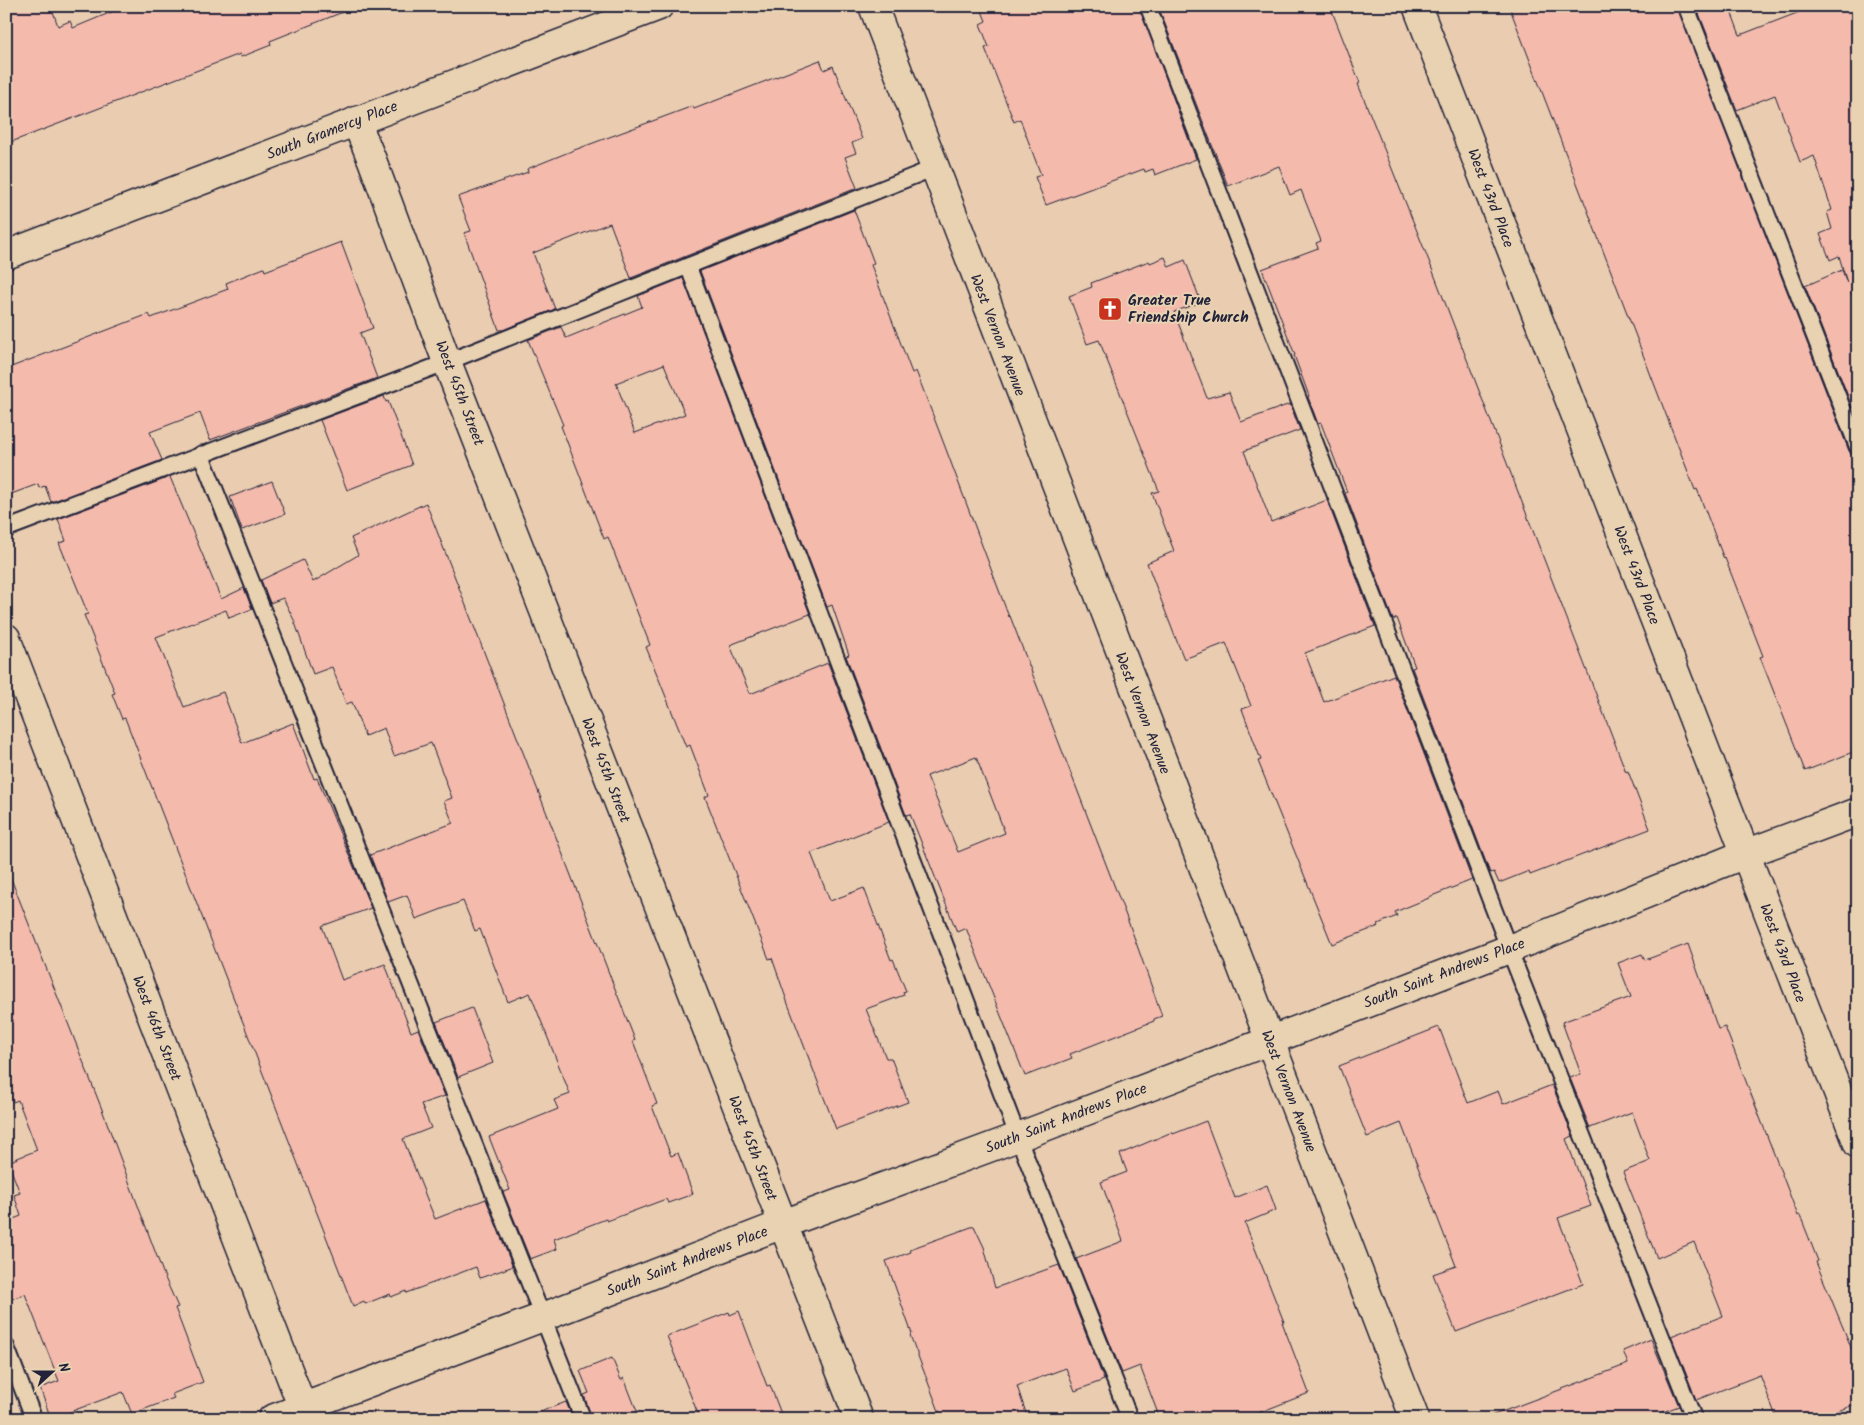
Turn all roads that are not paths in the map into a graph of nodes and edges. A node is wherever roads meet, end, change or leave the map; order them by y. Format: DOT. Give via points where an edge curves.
graph roads {
  1 [pos="659,6"];
  2 [pos="873,6"];
  3 [pos="1148,6"];
  4 [pos="1417,6"];
  5 [pos="1686,6"];
  6 [pos="356,121"];
  7 [pos="934,168"];
  8 [pos="6,255"];
  9 [pos="688,266"];
  10 [pos="448,362"];
  11 [pos="1858,448"];
  12 [pos="201,454"];
  13 [pos="6,528"];
  14 [pos="6,638"];
  15 [pos="1858,812"];
  16 [pos="1745,854"];
  17 [pos="1509,949"];
  18 [pos="1269,1041"];
  19 [pos="1018,1137"];
  20 [pos="1858,1144"];
  21 [pos="783,1224"];
  22 [pos="543,1317"];
  23 [pos="6,1346"];
  24 [pos="305,1413"];
  25 [pos="34,1419"];
  26 [pos="272,1419"];
  27 [pos="583,1419"];
  28 [pos="859,1419"];
  29 [pos="1130,1419"];
  30 [pos="1415,1419"];
  31 [pos="1694,1419"];
  1 -- 6 [label="street, South Gramercy Place"];
  2 -- 7 [label="street, West Vernon Avenue"];
  3 -- 17 [label="lane"];
  4 -- 16 [label="street, West 43rd Place"];
  5 -- 11 [label="lane"];
  6 -- 8 [label="street, South Gramercy Place"];
  6 -- 10 [label="street, West 45th Street"];
  7 -- 9 [label="lane"];
  7 -- 18 [label="street, West Vernon Avenue"];
  9 -- 10 [label="lane"];
  9 -- 19 [label="lane"];
  10 -- 12 [label="lane"];
  10 -- 21 [label="street, West 45th Street"];
  12 -- 13 [label="lane"];
  12 -- 22 [label="lane"];
  14 -- 24 [label="street, West 46th Street"];
  15 -- 16 [label="street, South Saint Andrews Place"];
  16 -- 17 [label="street, South Saint Andrews Place"];
  16 -- 20 [label="street, West 43rd Place"];
  17 -- 18 [label="street, South Saint Andrews Place"];
  17 -- 31 [label="lane"];
  18 -- 19 [label="street, South Saint Andrews Place"];
  18 -- 30 [label="street, West Vernon Avenue"];
  19 -- 21 [label="street, South Saint Andrews Place"];
  19 -- 29 [label="lane"];
  21 -- 22 [label="street, South Saint Andrews Place"];
  21 -- 28 [label="street, West 45th Street"];
  22 -- 24 [label="street, South Saint Andrews Place"];
  22 -- 27 [label="lane"];
  23 -- 25 [label="lane"];
  24 -- 26 [label="street, South Saint Andrews Place"];
}
